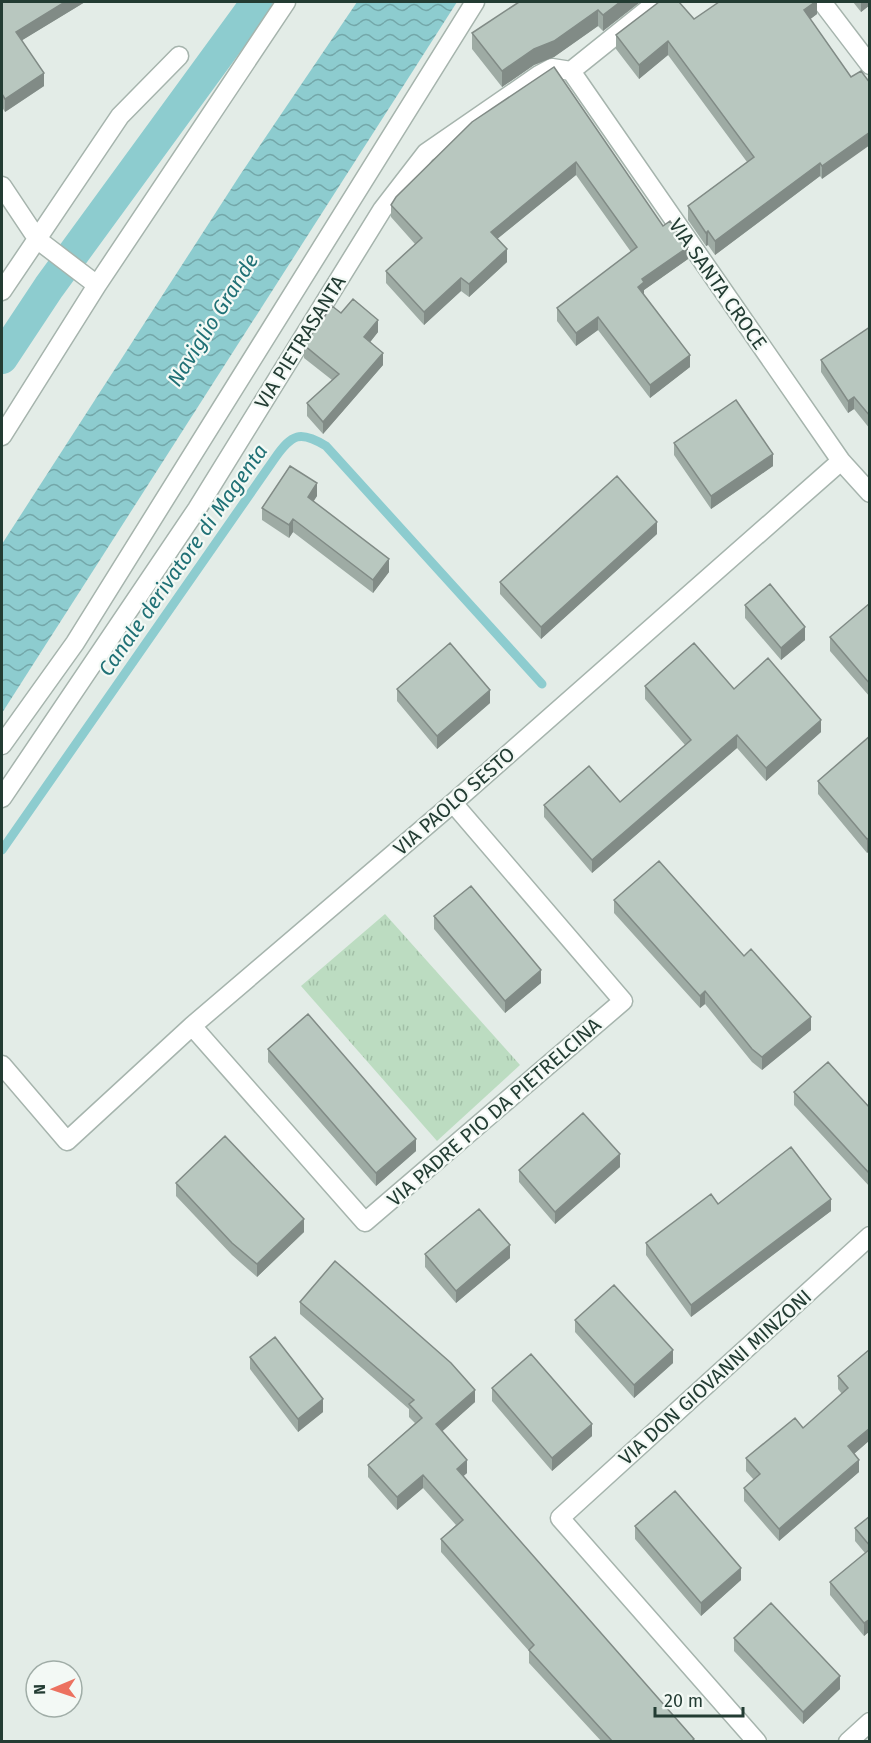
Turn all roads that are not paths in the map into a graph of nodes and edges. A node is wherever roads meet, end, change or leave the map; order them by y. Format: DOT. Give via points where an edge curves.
graph roads {
  1 [pos="286,2"];
  2 [pos="475,2"];
  3 [pos="657,2"];
  4 [pos="822,2"];
  5 [pos="179,56"];
  6 [pos="870,65"];
  7 [pos="571,71"];
  8 [pos="2,186"];
  9 [pos="38,240"];
  10 [pos="98,285"];
  11 [pos="2,291"];
  12 [pos="2,436"];
  13 [pos="841,461"];
  14 [pos="870,493"];
  15 [pos="2,746"];
  16 [pos="2,798"];
  17 [pos="453,803"];
  18 [pos="192,1026"];
  19 [pos="2,1065"];
  20 [pos="870,1236"];
  21 [pos="870,1722"];
  22 [pos="757,1742"];
  23 [pos="848,1742"];
  1 -- 10 [label="street"];
  2 -- 15 [label="street" via="75,643"];
  3 -- 7 [label="street"];
  4 -- 6 [label="street"];
  5 -- 9 [label="street" via="120,116"];
  7 -- 13 [label="street, VIA SANTA CROCE"];
  7 -- 16 [label="street, VIA PIETRASANTA" via="552,68 539,75 426,153 382,210 197,509"];
  8 -- 9 [label="street"];
  9 -- 10 [label="street"];
  9 -- 11 [label="street"];
  10 -- 12 [label="street"];
  13 -- 14 [label="street, VIA SANTA CROCE"];
  13 -- 17 [label="street, VIA PAOLO SESTO"];
  17 -- 18 [label="street, VIA PAOLO SESTO"];
  17 -- 18 [label="street, VIA PADRE PIO DA PIETRELCINA" via="623,1001 374,1215 365,1222"];
  18 -- 19 [label="street, VIA PAOLO SESTO" via="67,1141"];
  20 -- 22 [label="street, VIA DON GIOVANNI MINZONI" via="560,1518"];
  21 -- 23 [label="street"];
}
